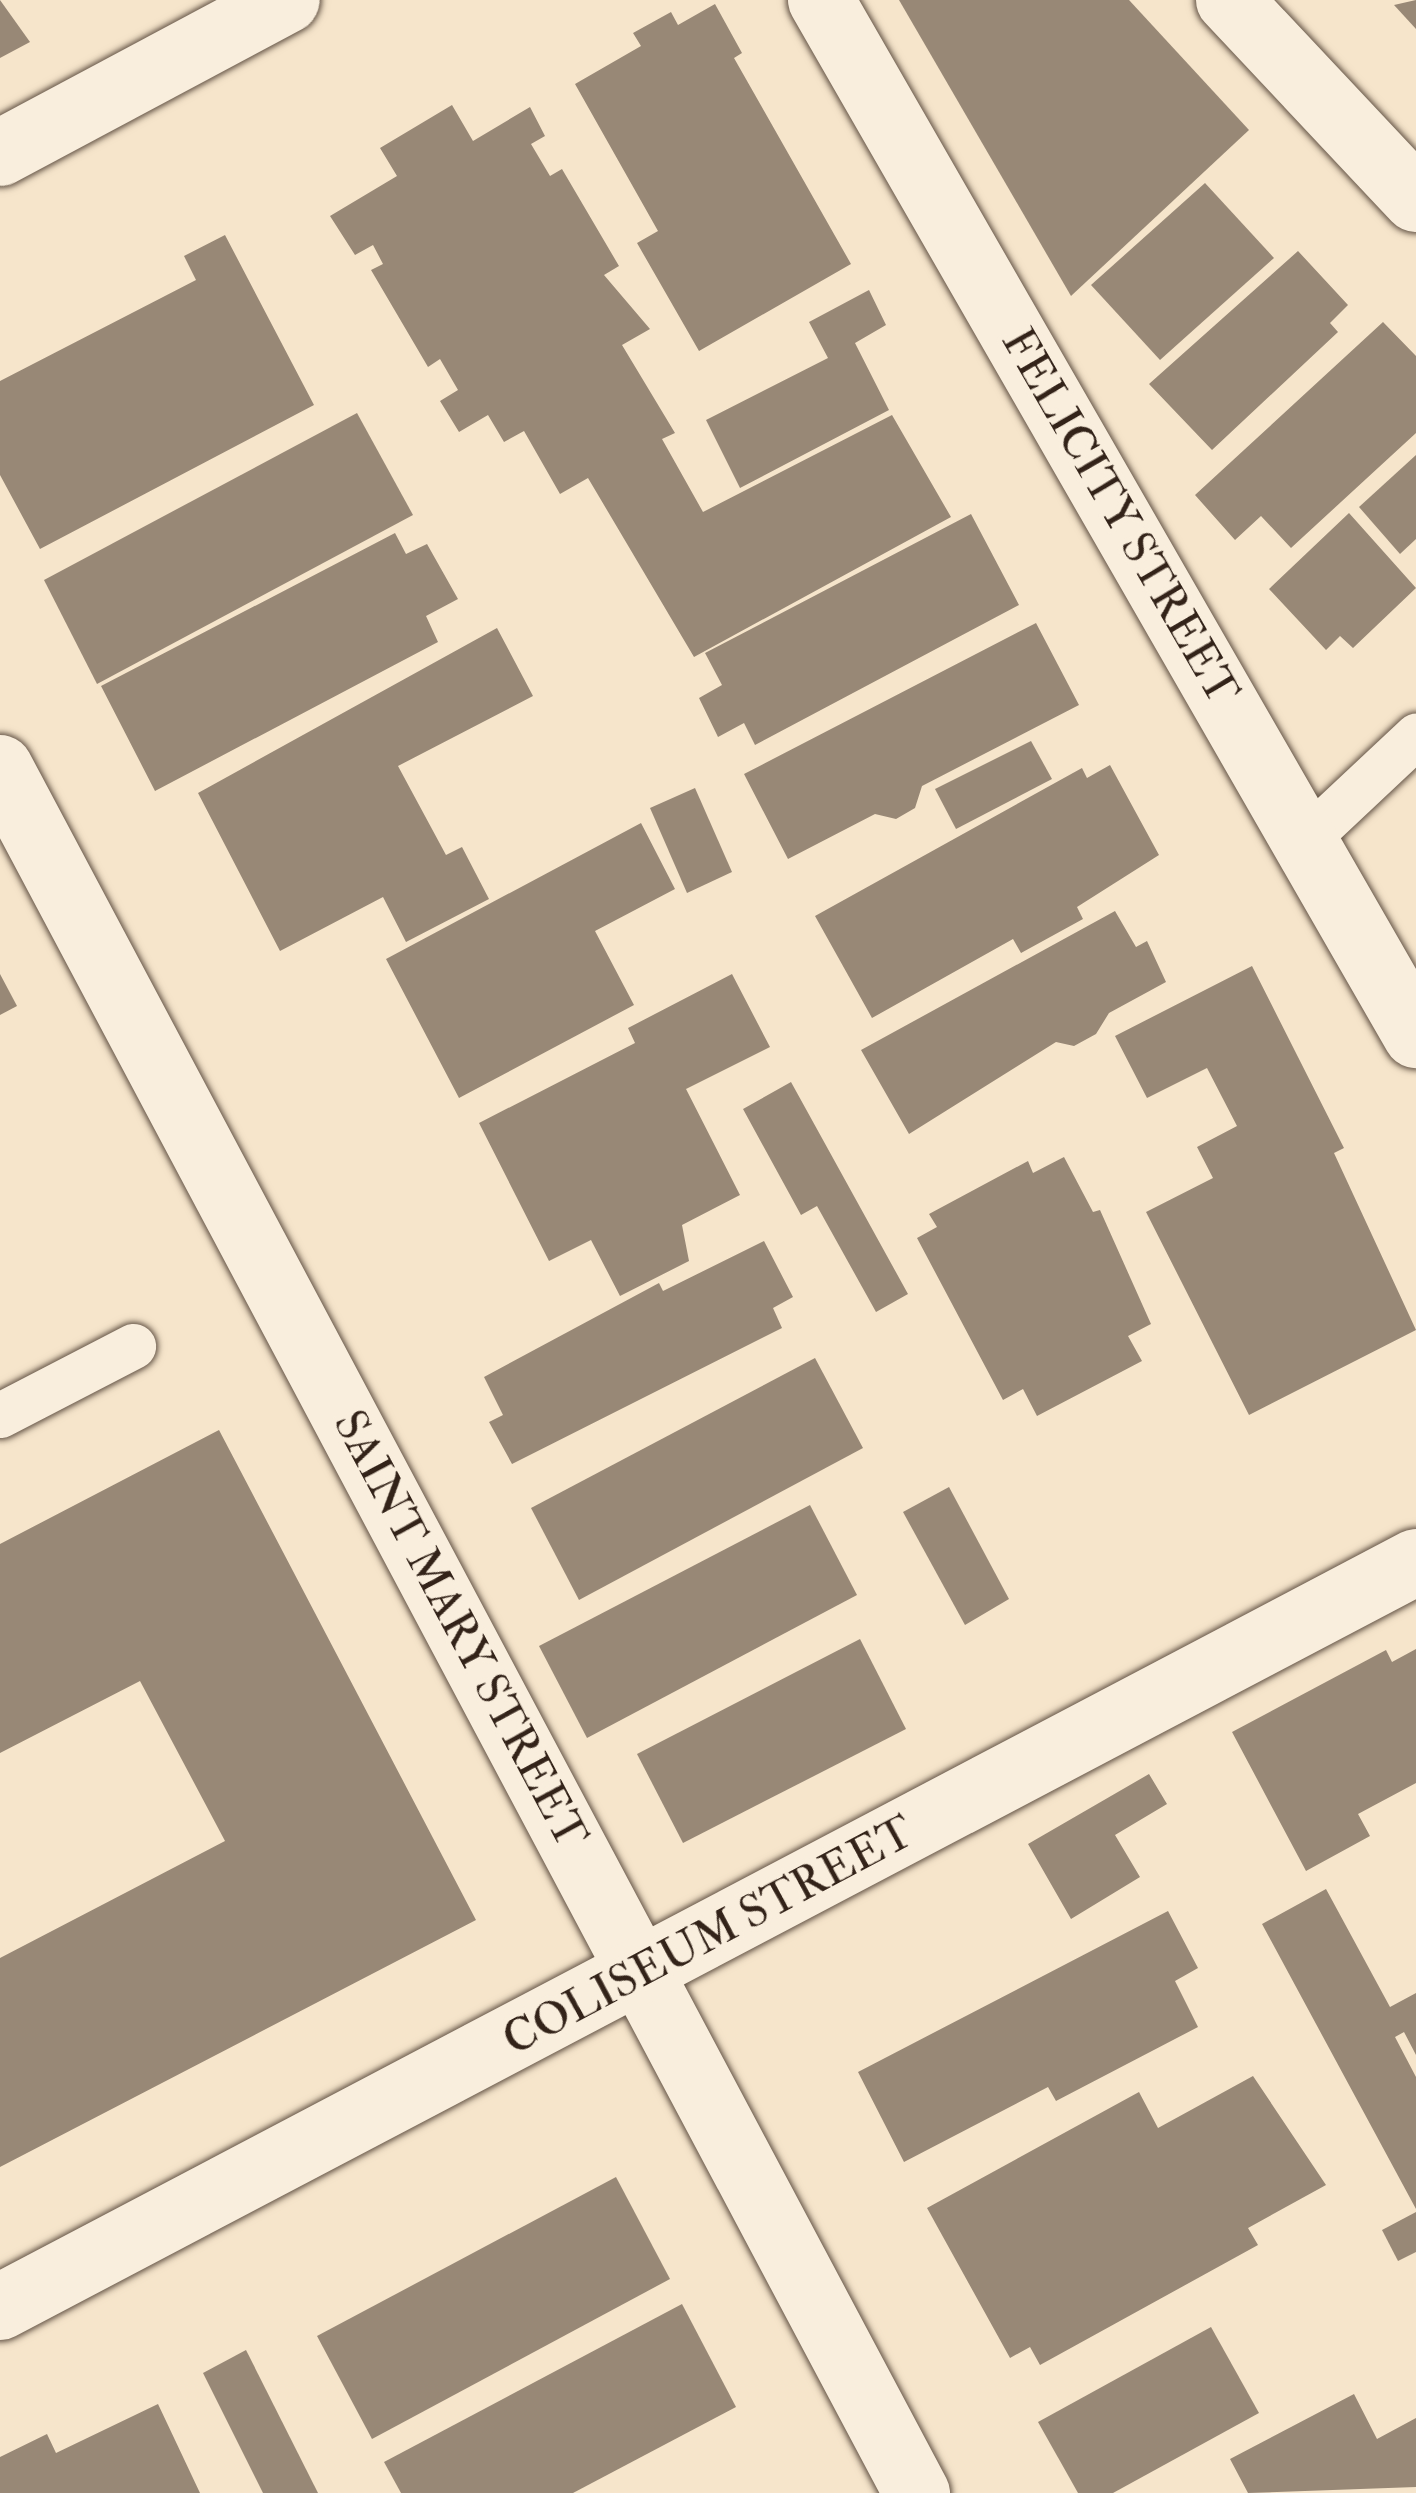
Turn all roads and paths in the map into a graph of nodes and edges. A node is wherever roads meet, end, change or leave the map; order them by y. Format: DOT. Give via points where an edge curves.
graph roads {
  1 [pos="287,0"];
  2 [pos="821,0"];
  3 [pos="1229,0"];
  4 [pos="0,153"];
  5 [pos="1416,199"];
  6 [pos="1416,736"];
  7 [pos="0,768"];
  8 [pos="1304,841"];
  9 [pos="1416,1035"];
  10 [pos="134,1346"];
  11 [pos="0,1415"];
  12 [pos="1416,1562"];
  13 [pos="643,1973"];
  14 [pos="0,2307"];
  15 [pos="917,2493"];
  1 -- 4 [label="street"];
  2 -- 8 [label="street, FELICITY STREET"];
  3 -- 5 [label="street"];
  6 -- 8 [label="lane"];
  7 -- 13 [label="street, SAINT MARY STREET"];
  8 -- 9 [label="street, FELICITY STREET"];
  10 -- 11 [label="lane"];
  12 -- 13 [label="street, COLISEUM STREET"];
  13 -- 14 [label="street, COLISEUM STREET"];
  13 -- 15 [label="street, SAINT MARY STREET"];
}
